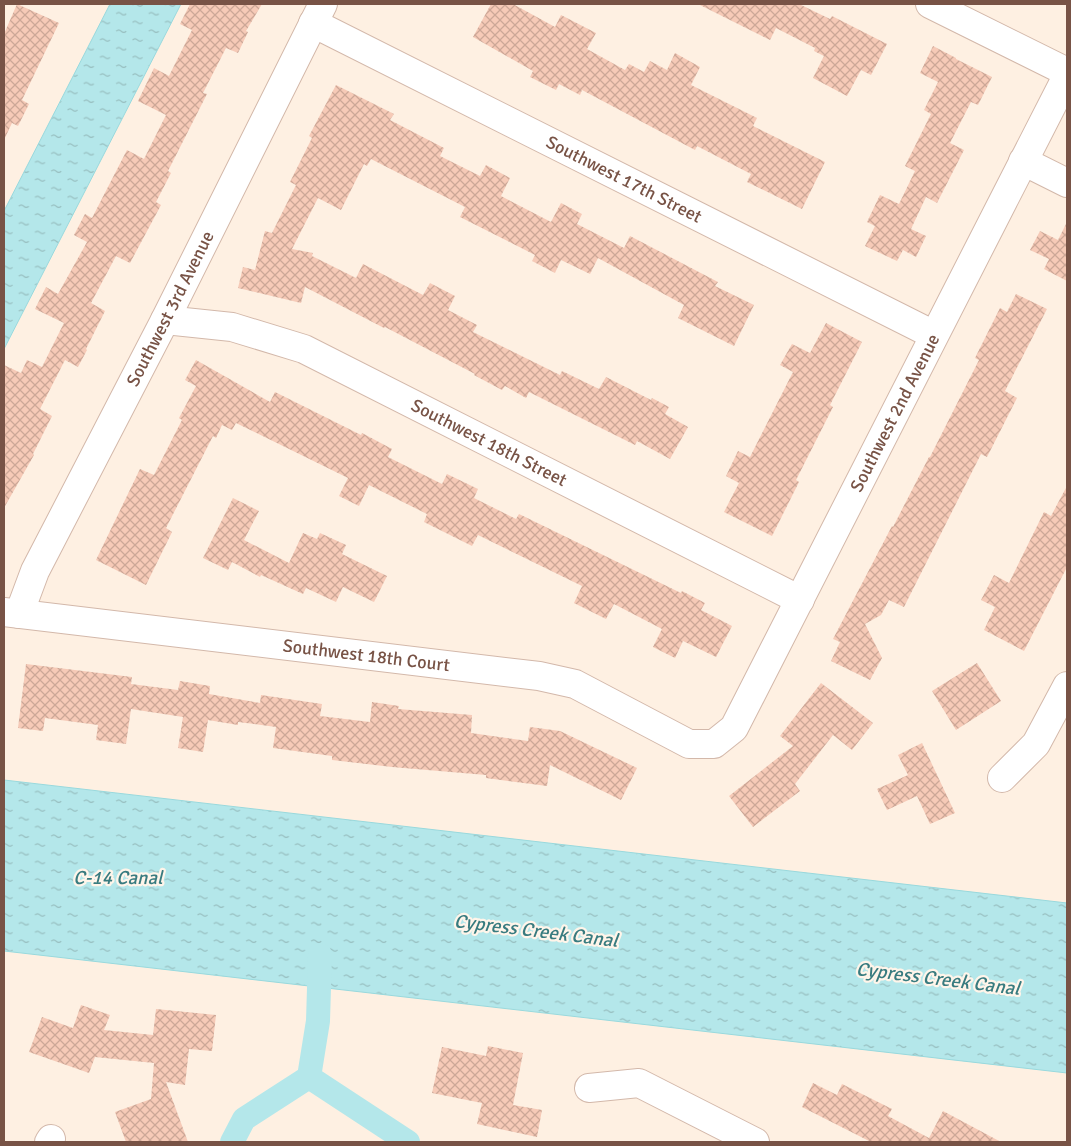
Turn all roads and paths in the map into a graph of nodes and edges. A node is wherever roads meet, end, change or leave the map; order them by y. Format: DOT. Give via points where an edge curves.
graph roads {
  1 [pos="930,4"];
  2 [pos="318,13"];
  3 [pos="1067,72"];
  4 [pos="1067,76"];
  5 [pos="1023,161"];
  6 [pos="1067,183"];
  7 [pos="165,320"];
  8 [pos="934,335"];
  9 [pos="800,600"];
  10 [pos="11,613"];
  11 [pos="1067,686"];
  12 [pos="714,744"];
  13 [pos="1002,778"];
  14 [pos="590,1088"];
  15 [pos="755,1142"];
  1 -- 3 [label="street"];
  2 -- 7 [label="street, Southwest 3rd Avenue"];
  2 -- 8 [label="street, Southwest 17th Street"];
  4 -- 5 [label="street, Southwest 2nd Avenue"];
  5 -- 6 [label="street"];
  5 -- 8 [label="street, Southwest 2nd Avenue"];
  7 -- 9 [label="street, Southwest 18th Street" via="232,327 304,349"];
  7 -- 10 [label="street, Southwest 3rd Avenue"];
  8 -- 9 [label="street, Southwest 2nd Avenue"];
  9 -- 12 [label="street, Southwest 2nd Avenue" via="734,728"];
  10 -- 12 [label="street, Southwest 18th Court" via="539,676 575,684 689,744"];
  11 -- 13 [label="street" via="1036,744"];
  14 -- 15 [label="street" via="639,1083"];
}
